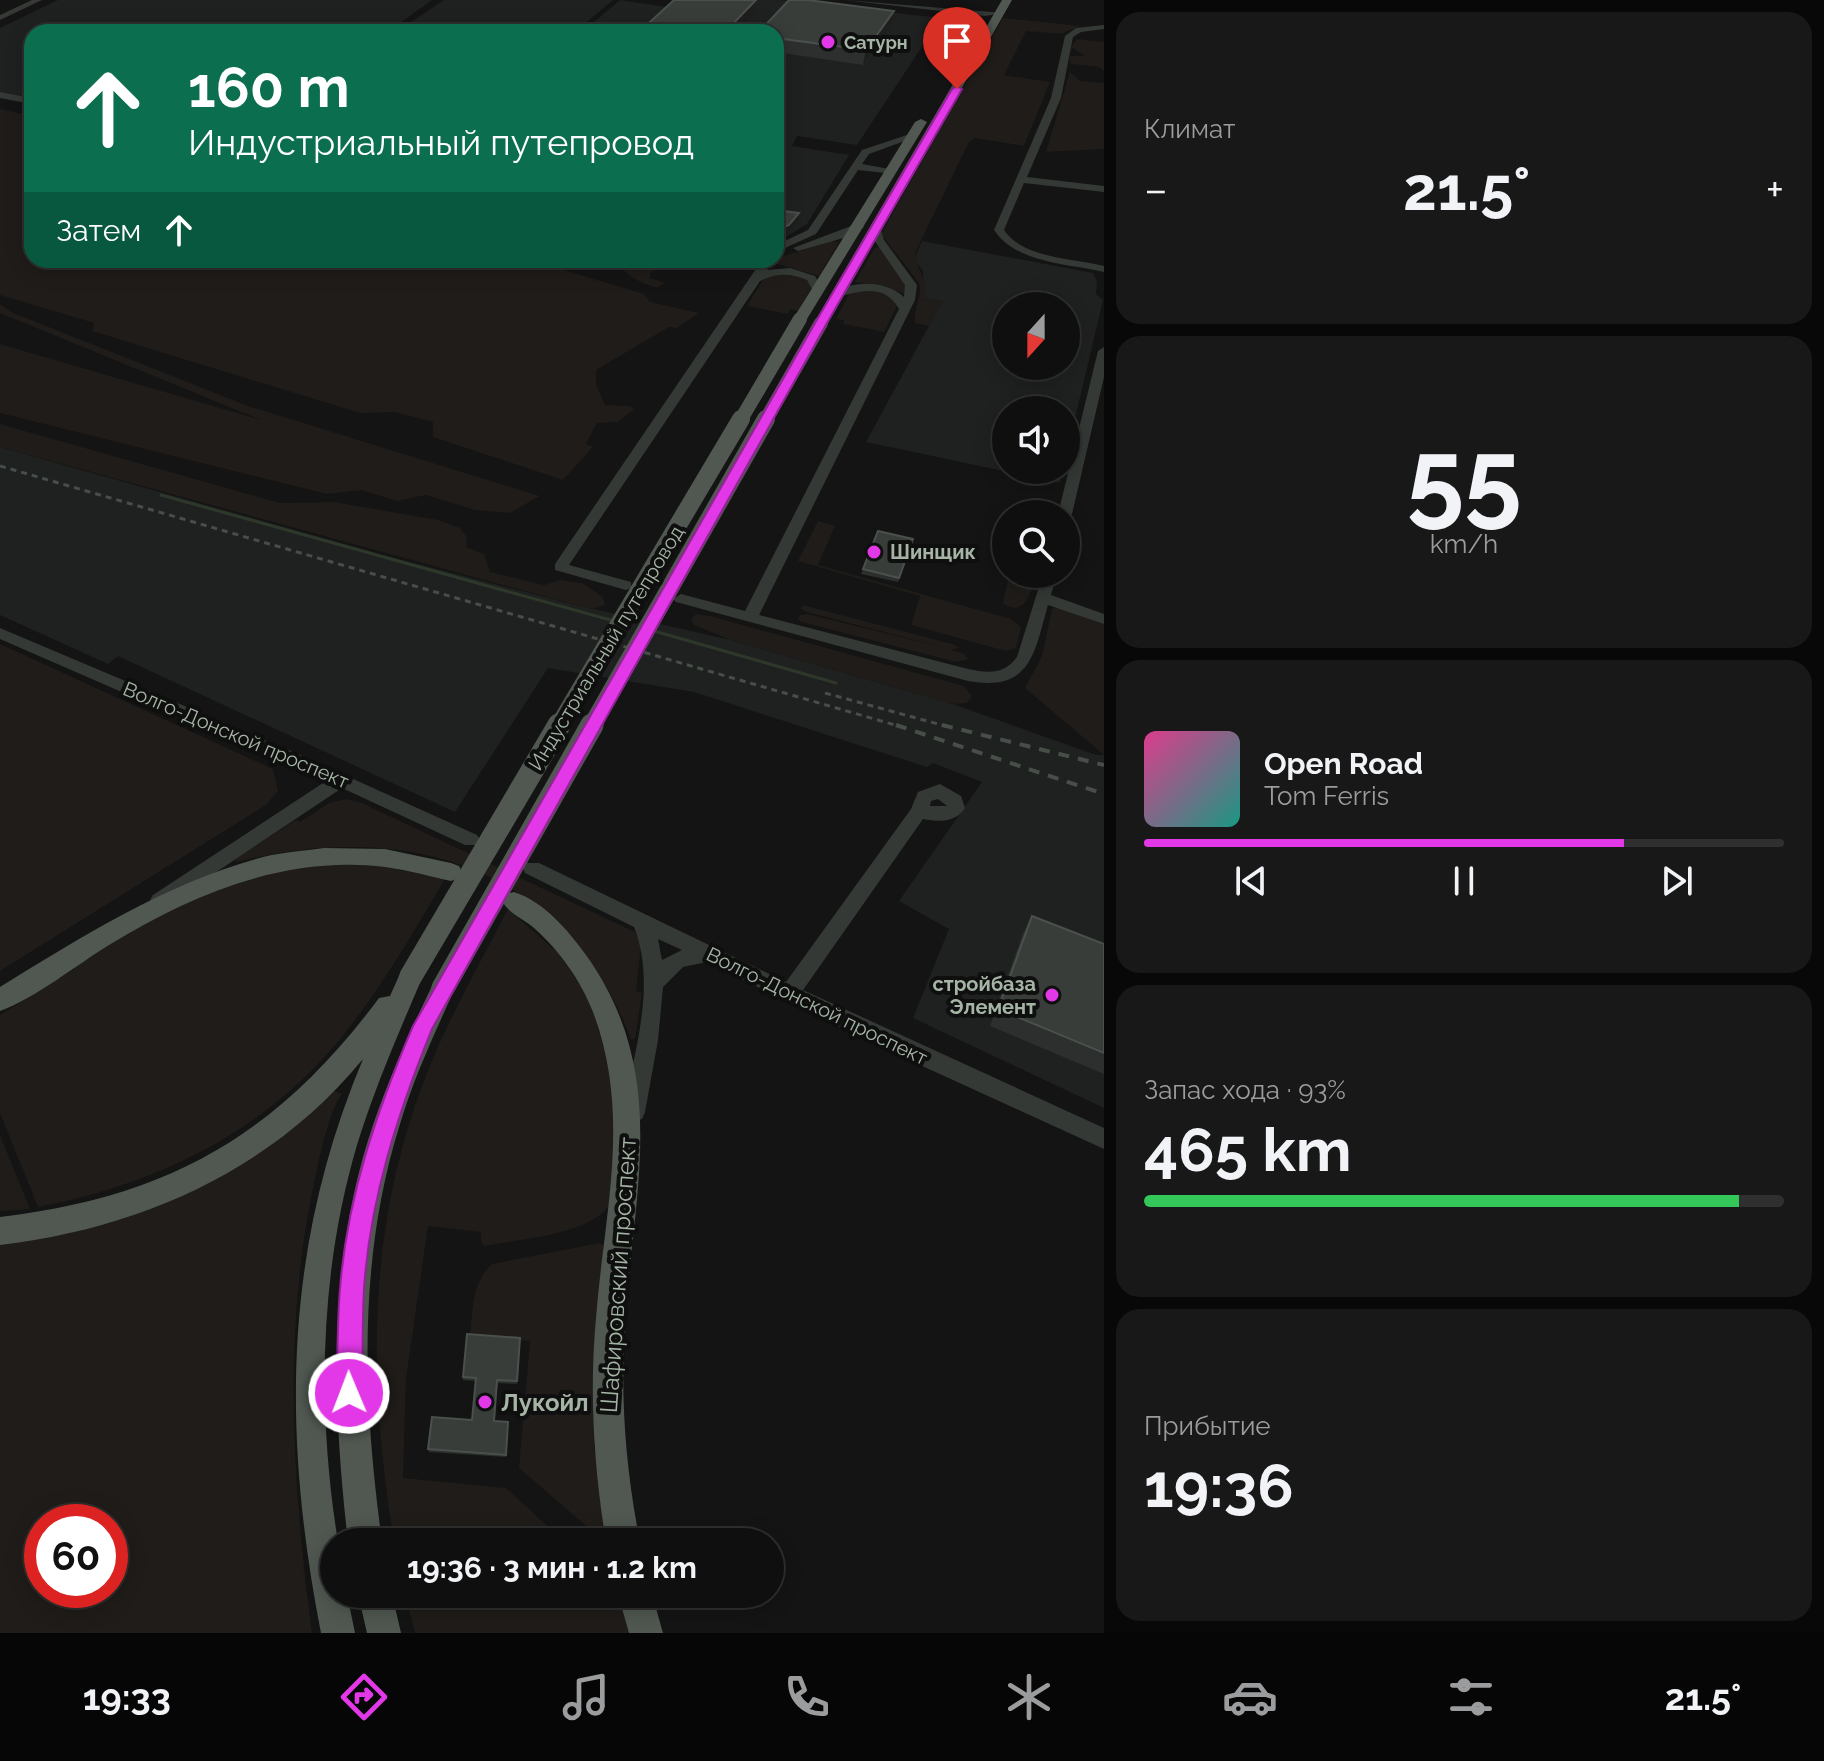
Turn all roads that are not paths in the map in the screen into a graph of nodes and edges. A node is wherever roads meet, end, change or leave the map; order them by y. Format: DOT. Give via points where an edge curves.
graph roads {
  1 [pos="16,0"];
  2 [pos="27,0"];
  3 [pos="38,0"];
  4 [pos="848,0"];
  5 [pos="900,0"];
  6 [pos="1007,0"];
  7 [pos="989,8"];
  8 [pos="0,13"];
  9 [pos="1000,13"];
  10 [pos="1104,27"];
  11 [pos="972,36"];
  12 [pos="959,58"];
  13 [pos="942,86"];
  14 [pos="0,95"];
  15 [pos="24,100"];
  16 [pos="925,115"];
  17 [pos="913,136"];
  18 [pos="855,166"];
  19 [pos="891,172"];
  20 [pos="1022,180"];
  21 [pos="1104,189"];
  22 [pos="859,226"];
  23 [pos="876,229"];
  24 [pos="784,248"];
  25 [pos="784,250"];
  26 [pos="762,268"];
  27 [pos="1104,269"];
  28 [pos="754,279"];
  29 [pos="818,291"];
  30 [pos="837,294"];
  31 [pos="905,309"];
  32 [pos="810,321"];
  33 [pos="1104,351"];
  34 [pos="1068,500"];
  35 [pos="626,585"];
  36 [pos="1046,588"];
  37 [pos="1044,598"];
  38 [pos="681,599"];
  39 [pos="750,617"];
  40 [pos="1104,619"];
  41 [pos="0,633"];
  42 [pos="341,780"];
  43 [pos="919,811"];
  44 [pos="471,840"];
  45 [pos="532,868"];
  46 [pos="451,872"];
  47 [pos="514,901"];
  48 [pos="139,914"];
  49 [pos="641,919"];
  50 [pos="709,954"];
  51 [pos="411,976"];
  52 [pos="654,984"];
  53 [pos="790,993"];
  54 [pos="0,1000"];
  55 [pos="1104,1139"];
  56 [pos="629,1145"];
  57 [pos="0,1231"];
  58 [pos="363,1528"];
  59 [pos="621,1528"];
  60 [pos="378,1608"];
  61 [pos="639,1608"];
  62 [pos="338,1633"];
  63 [pos="384,1633"];
  64 [pos="646,1633"];
  1 -- 8 [label="street"];
  2 -- 8 [label="street"];
  3 -- 8 [label="street"];
  4 -- 7 [label="street"];
  5 -- 7 [label="street"];
  6 -- 9 [label="main road"];
  7 -- 9 [label="street"];
  7 -- 11 [label="main road"];
  9 -- 23 [label="main road"];
  10 -- 20 [label="street" via="1069,36 1056,98"];
  12 -- 13 [label="main road"];
  14 -- 15 [label="street"];
  16 -- 17 [label="main road"];
  17 -- 18 [label="street" via="869,149"];
  17 -- 19 [label="main road"];
  18 -- 19 [label="street"];
  18 -- 24 [label="street" via="819,223"];
  19 -- 22 [label="main road"];
  20 -- 21 [label="street"];
  20 -- 27 [label="street" via="999,230 1005,240 1032,253"];
  22 -- 25 [label="street"];
  22 -- 29 [label="main road"];
  23 -- 30 [label="main road"];
  23 -- 31 [label="street" via="911,285"];
  26 -- 28 [label="street"];
  28 -- 29 [label="street" via="793,271 811,278"];
  28 -- 35 [label="street" via="560,567"];
  29 -- 32 [label="main road"];
  30 -- 31 [label="street" via="874,286 894,293"];
  30 -- 32 [label="main road"];
  31 -- 39 [label="street"];
  32 -- 51 [label="main road, Индустриальный путепровод, bridge"];
  32 -- 58 [label="main road, Индустриальный путепровод, bridge" via="443,988 391,1103 360,1227 352,1287 350,1416"];
  33 -- 34 [label="street"];
  36 -- 37 [label="street"];
  37 -- 39 [label="street" via="1018,670 983,678"];
  37 -- 40 [label="street"];
  38 -- 39 [label="street"];
  41 -- 42 [label="street, Волго-Донской проспект"];
  42 -- 44 [label="street, Волго-Донской проспект"];
  42 -- 48 [label="street"];
  43 -- 53 [label="street"];
  45 -- 49 [label="street, Волго-Донской проспект"];
  46 -- 48 [label="main road" via="389,858 289,859 222,876"];
  47 -- 56 [label="main road, Шафировский проспект" via="567,946 600,998 619,1056"];
  48 -- 54 [label="main road"];
  49 -- 50 [label="street, Волго-Донской проспект"];
  49 -- 52 [label="street" via="653,948"];
  50 -- 52 [label="street" via="677,959"];
  50 -- 53 [label="street, Волго-Донской проспект"];
  51 -- 57 [label="main road" via="325,1083 232,1156 158,1195 111,1211"];
  51 -- 62 [label="main road" via="359,1097 336,1170 316,1283 313,1459 324,1572"];
  52 -- 56 [label="street"];
  53 -- 55 [label="street, Волго-Донской проспект"];
  56 -- 59 [label="main road, Шафировский проспект" via="607,1395"];
  60 -- 63 [label="main road"];
  61 -- 64 [label="main road"];
}
